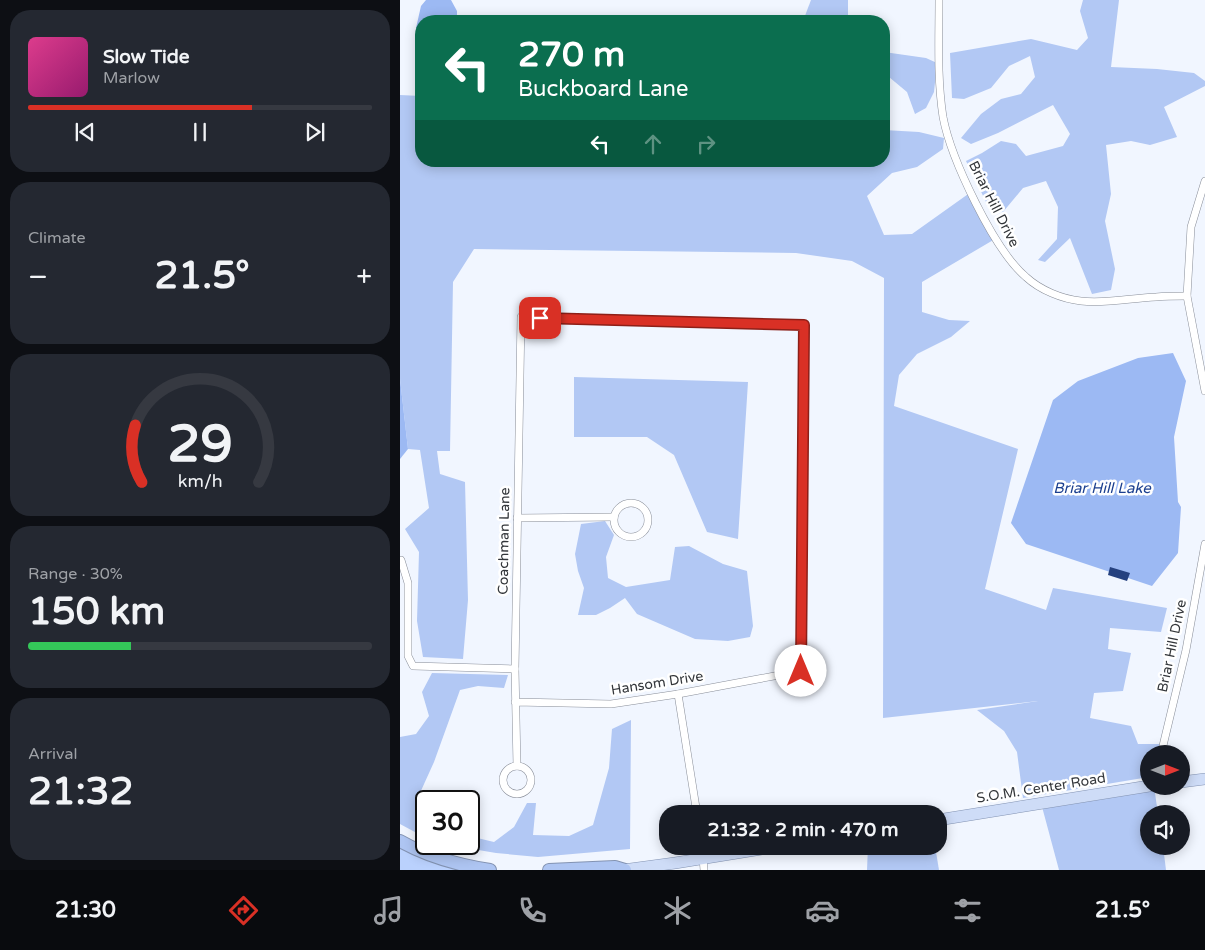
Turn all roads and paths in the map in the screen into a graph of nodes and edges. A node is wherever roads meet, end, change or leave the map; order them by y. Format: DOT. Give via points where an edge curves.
graph roads {
  1 [pos="939,0"];
  2 [pos="1205,181"];
  3 [pos="1187,296"];
  4 [pos="1205,391"];
  5 [pos="614,517"];
  6 [pos="517,518"];
  7 [pos="1205,544"];
  8 [pos="401,560"];
  9 [pos="514,668"];
  10 [pos="801,671"];
  11 [pos="678,694"];
  12 [pos="514,702"];
  13 [pos="1163,745"];
  14 [pos="517,766"];
  15 [pos="1205,779"];
  16 [pos="1190,781"];
  17 [pos="1140,787"];
  18 [pos="696,805"];
  19 [pos="947,819"];
  20 [pos="400,841"];
  21 [pos="742,855"];
  22 [pos="704,864"];
  23 [pos="490,870"];
  24 [pos="549,870"];
  25 [pos="624,870"];
  1 -- 3 [label="street, Briar Hill Drive" via="939,88 944,120 964,177 995,239 1010,261 1026,278 1049,292 1080,301"];
  2 -- 3 [label="street" via="1191,227"];
  3 -- 4 [label="street"];
  5 -- 5 [label="street" via="616,528 624,536 640,534 647,525 647,514 635,503 624,504"];
  5 -- 6 [label="street"];
  6 -- 9 [label="street, Coachman Lane"];
  6 -- 10 [label="street, Coachman Lane" via="522,317 804,325"];
  7 -- 13 [label="street, Briar Hill Drive" via="1186,650"];
  8 -- 9 [label="street" via="408,583 408,656 413,666"];
  9 -- 12 [label="street, Coachman Lane"];
  10 -- 11 [label="street, Hansom Drive"];
  11 -- 12 [label="street, Hansom Drive" via="611,704"];
  11 -- 18 [label="street"];
  12 -- 14 [label="street, Coachman Lane"];
  14 -- 14 [label="street" via="508,769 502,781 510,793 519,795 531,782 526,769"];
  15 -- 16 [label="main road"];
  17 -- 19 [label="main road, S.O.M. Center Road"];
  20 -- 23 [label="highway" via="418,852 462,866"];
  21 -- 22 [label="main road"];
  22 -- 25 [label="main road"];
  24 -- 25 [label="highway" via="615,867"];
}
